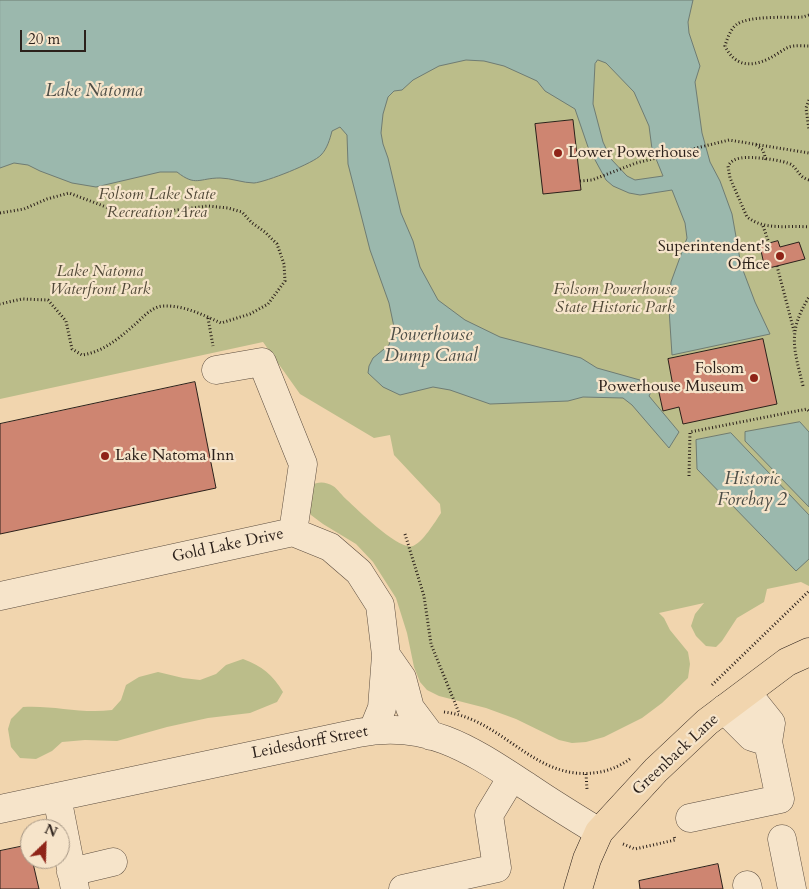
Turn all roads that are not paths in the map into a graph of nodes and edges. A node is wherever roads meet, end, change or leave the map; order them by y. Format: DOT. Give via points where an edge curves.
graph roads {
  1 [pos="216,370"];
  2 [pos="293,532"];
  3 [pos="0,596"];
  4 [pos="809,652"];
  5 [pos="386,655"];
  6 [pos="748,693"];
  7 [pos="724,709"];
  8 [pos="374,730"];
  9 [pos="431,736"];
  10 [pos="768,742"];
  11 [pos="512,777"];
  12 [pos="57,797"];
  13 [pos="0,810"];
  14 [pos="690,818"];
  15 [pos="599,832"];
  16 [pos="782,839"];
  17 [pos="113,862"];
  18 [pos="73,880"];
  19 [pos="403,889"];
  20 [pos="578,889"];
  21 [pos="792,889"];
  1 -- 2 [label="street" via="262,362 303,464"];
  2 -- 3 [label="street, Gold Lake Drive"];
  2 -- 5 [label="street, Gold Lake Drive" via="330,547 359,572 380,605"];
  4 -- 6 [label="main road, Greenback Lane" via="788,662"];
  5 -- 8 [label="street, Gold Lake Drive" via="382,708"];
  5 -- 9 [label="street, Gold Lake Drive" via="402,678 410,708"];
  6 -- 7 [label="main road, Greenback Lane"];
  6 -- 10 [label="street" via="771,723"];
  7 -- 10 [label="street" via="752,737"];
  7 -- 15 [label="main road, Greenback Lane" via="656,770"];
  8 -- 9 [label="street, Leidesdorff Street" via="402,730"];
  8 -- 12 [label="street, Leidesdorff Street"];
  9 -- 11 [label="street, Leidesdorff Street" via="459,745"];
  10 -- 14 [label="street" via="780,799"];
  11 -- 15 [label="street, Leidesdorff Street"];
  11 -- 19 [label="street" via="489,815 497,868"];
  12 -- 13 [label="street, Leidesdorff Street"];
  12 -- 18 [label="street"];
  15 -- 20 [label="main road, Greenback Lane" via="586,859"];
  16 -- 21 [label="street"];
  17 -- 18 [label="street"];
}
